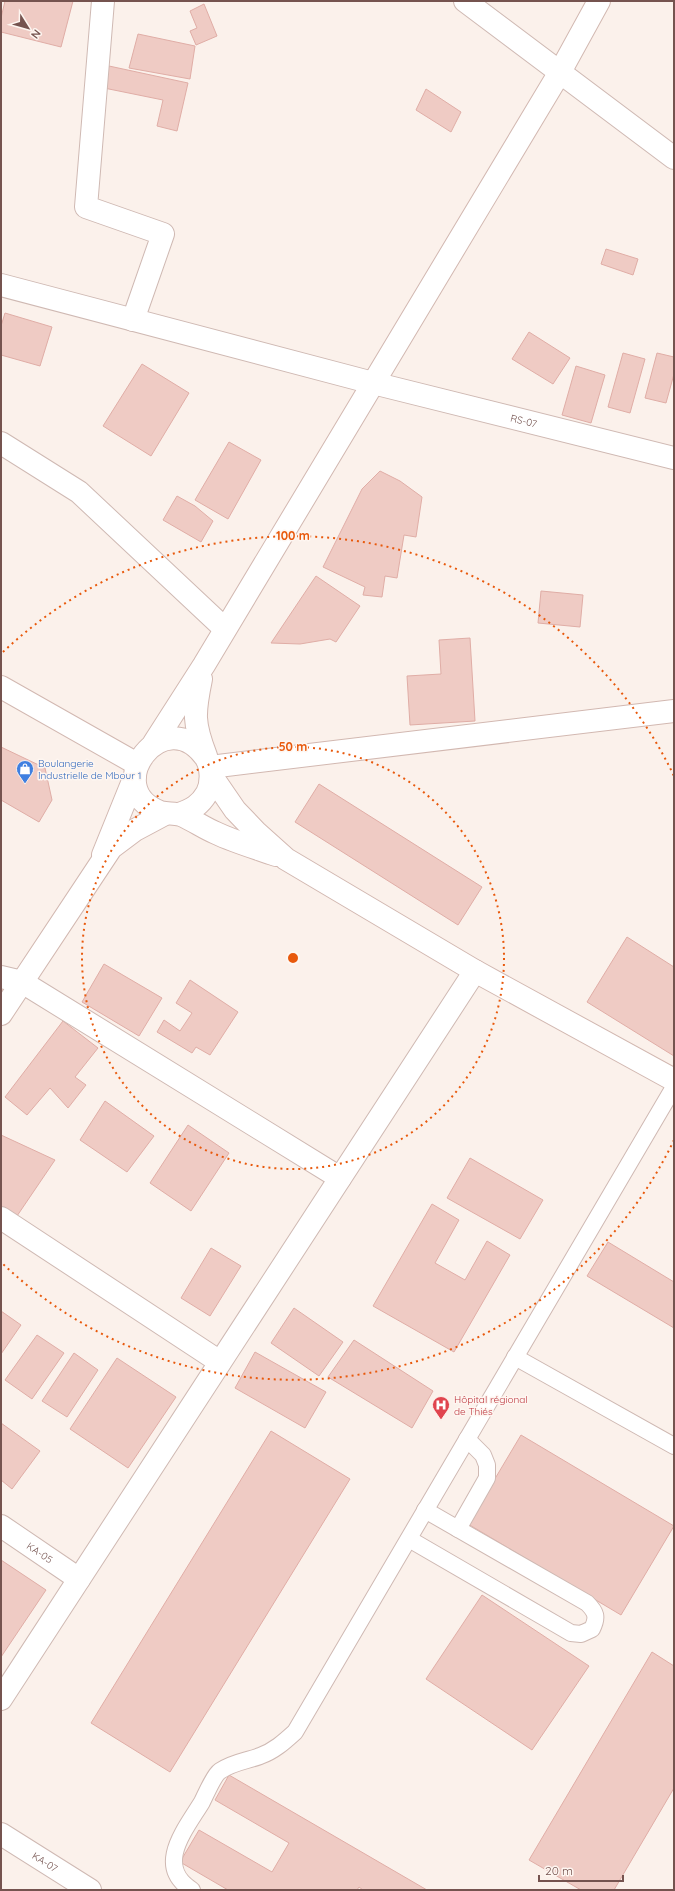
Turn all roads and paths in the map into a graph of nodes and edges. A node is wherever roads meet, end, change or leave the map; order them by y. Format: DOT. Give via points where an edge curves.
graph roads {
  1 [pos="103,1"];
  2 [pos="465,1"];
  3 [pos="599,1"];
  4 [pos="560,72"];
  5 [pos="674,158"];
  6 [pos="1,285"];
  7 [pos="133,320"];
  8 [pos="373,383"];
  9 [pos="1,443"];
  10 [pos="674,458"];
  11 [pos="225,629"];
  12 [pos="204,665"];
  13 [pos="1,687"];
  14 [pos="674,712"];
  15 [pos="154,743"];
  16 [pos="209,768"];
  17 [pos="136,770"];
  18 [pos="172,814"];
  19 [pos="286,859"];
  20 [pos="97,870"];
  21 [pos="475,970"];
  22 [pos="1,977"];
  23 [pos="22,982"];
  24 [pos="1,1014"];
  25 [pos="674,1080"];
  26 [pos="674,1087"];
  27 [pos="340,1178"];
  28 [pos="1,1218"];
  29 [pos="515,1357"];
  30 [pos="220,1362"];
  31 [pos="467,1439"];
  32 [pos="674,1446"];
  33 [pos="425,1510"];
  34 [pos="1,1526"];
  35 [pos="458,1529"];
  36 [pos="409,1539"];
  37 [pos="79,1579"];
  38 [pos="1,1699"];
  39 [pos="1,1834"];
  40 [pos="90,1890"];
  41 [pos="192,1890"];
  1 -- 7 [label="street" via="86,207 163,234"];
  2 -- 4 [label="street"];
  3 -- 4 [label="street"];
  4 -- 5 [label="street"];
  4 -- 8 [label="street"];
  6 -- 7 [label="street, RS-07"];
  7 -- 8 [label="street, RS-07"];
  8 -- 10 [label="street, RS-07"];
  8 -- 11 [label="street"];
  9 -- 11 [label="street" via="79,492"];
  11 -- 12 [label="street"];
  12 -- 15 [label="street"];
  12 -- 16 [label="street" via="195,706 196,731"];
  13 -- 17 [label="street"];
  14 -- 16 [label="street"];
  15 -- 16 [label="street" via="166,739 179,739 196,747"];
  15 -- 17 [label="street" via="144,752"];
  16 -- 18 [label="street" via="209,789 202,801 192,810"];
  16 -- 19 [label="street" via="235,810"];
  17 -- 18 [label="street" via="137,789 143,801 153,809"];
  17 -- 20 [label="street"];
  18 -- 19 [label="street"];
  18 -- 20 [label="street" via="135,830 111,848"];
  19 -- 21 [label="street"];
  20 -- 23 [label="street"];
  21 -- 25 [label="street"];
  21 -- 27 [label="street"];
  22 -- 23 [label="street"];
  23 -- 24 [label="street"];
  23 -- 27 [label="street"];
  26 -- 29 [label="lane"];
  27 -- 30 [label="street"];
  28 -- 30 [label="street"];
  29 -- 31 [label="lane"];
  29 -- 32 [label="lane"];
  30 -- 37 [label="street"];
  31 -- 33 [label="lane"];
  31 -- 35 [label="lane" via="484,1454 488,1466 487,1478"];
  33 -- 35 [label="lane"];
  33 -- 36 [label="lane"];
  34 -- 37 [label="street, KA-05"];
  35 -- 36 [label="lane" via="587,1602 595,1612 596,1621 592,1630 581,1634 571,1633"];
  36 -- 41 [label="lane" via="295,1732 279,1747 260,1756 236,1762 219,1771 175,1848 173,1866 181,1883"];
  37 -- 38 [label="street"];
  39 -- 40 [label="street, KA-07"];
}
